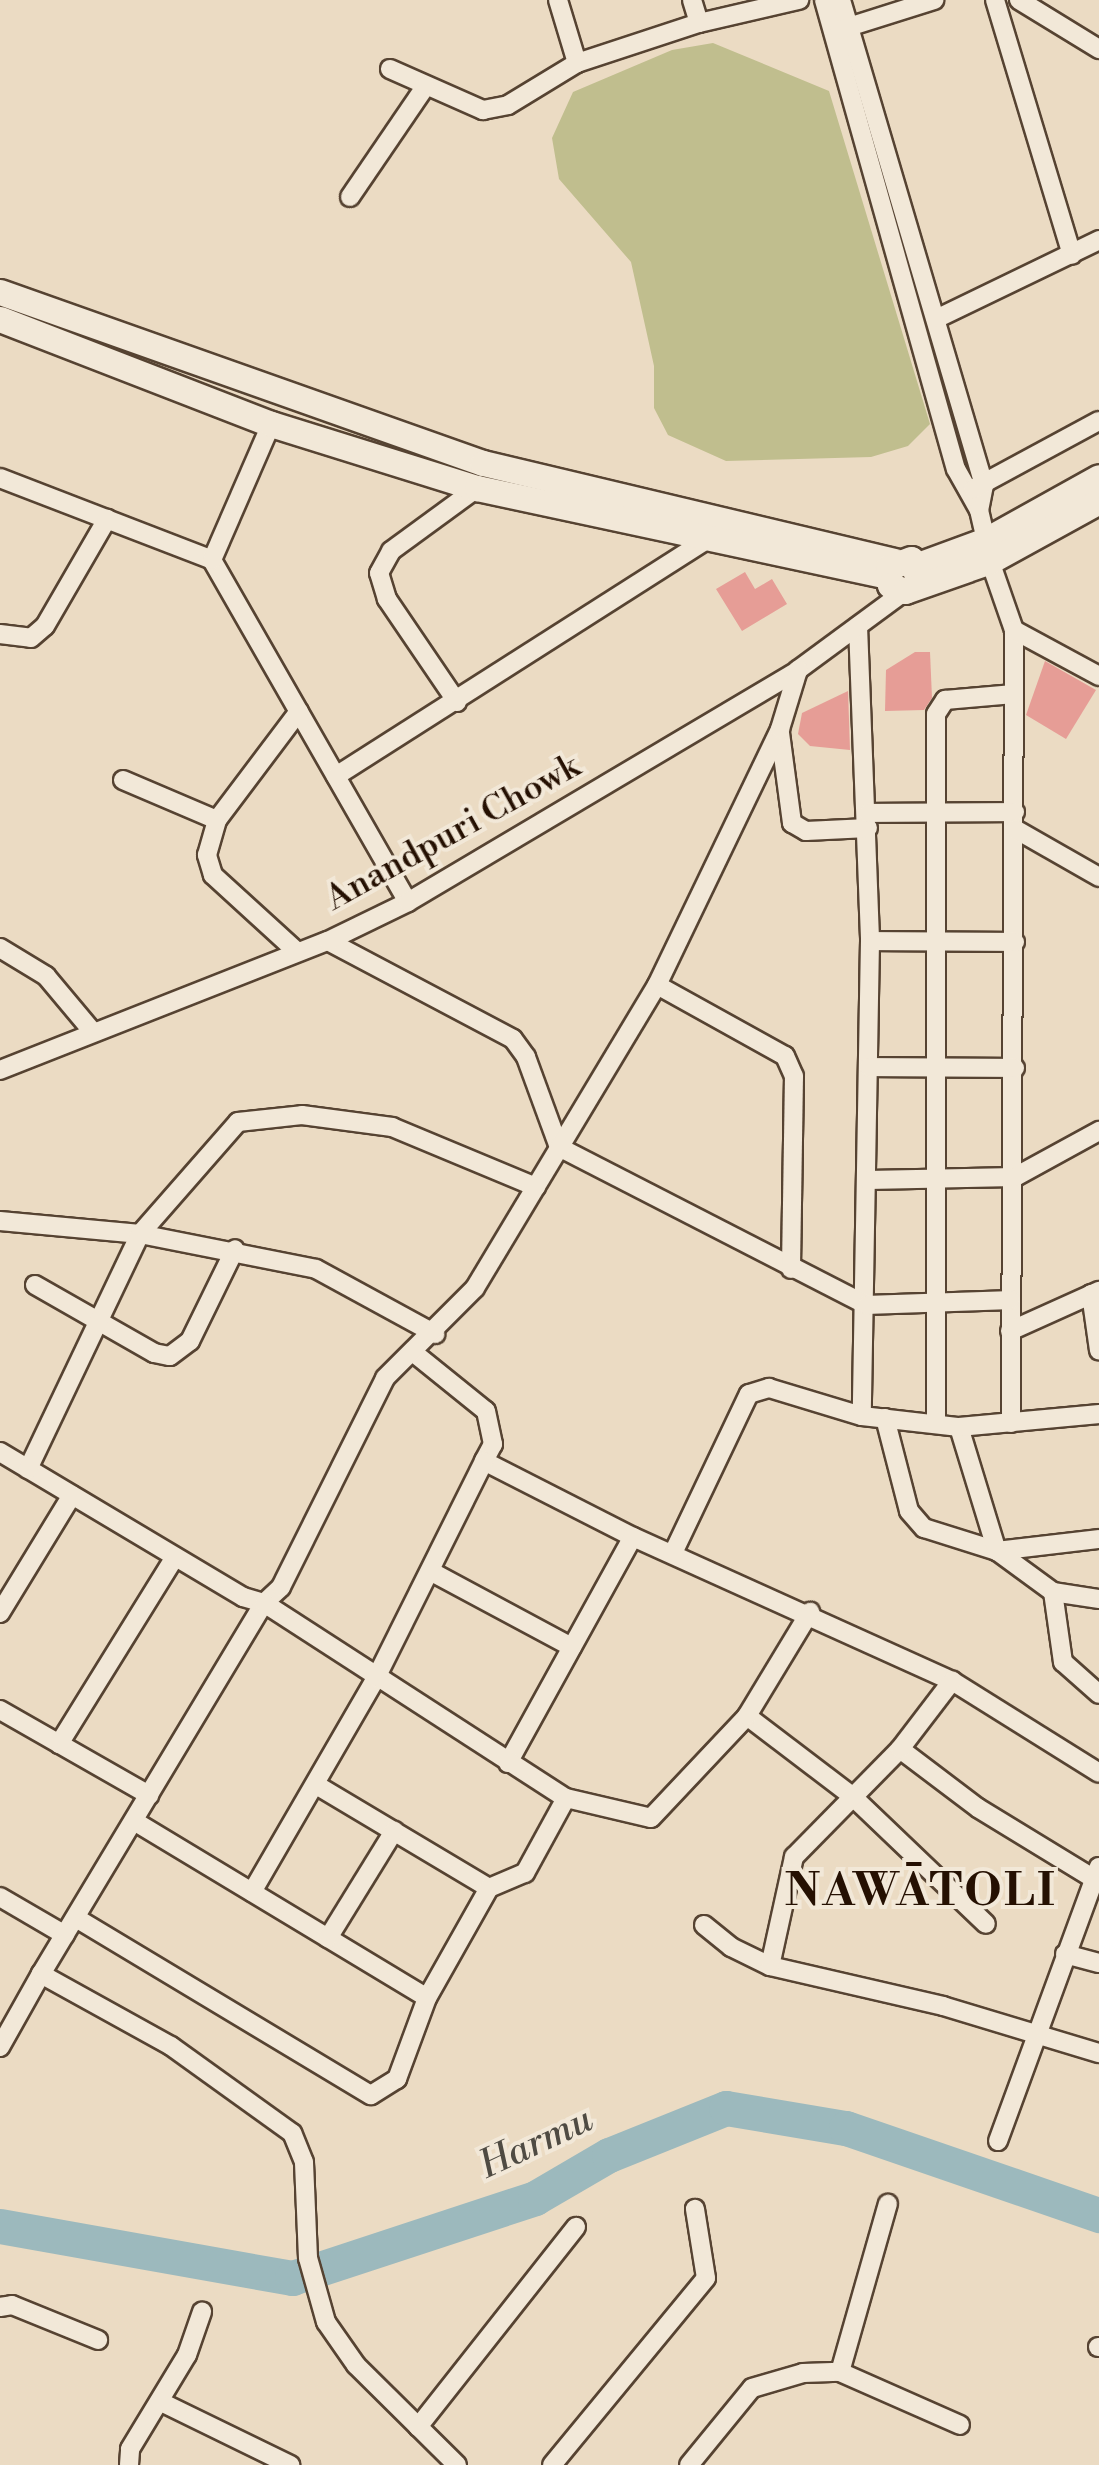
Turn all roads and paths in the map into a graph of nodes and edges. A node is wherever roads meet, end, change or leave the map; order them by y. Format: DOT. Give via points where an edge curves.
graph roads {
  1 [pos="558,0"];
  2 [pos="692,0"];
  3 [pos="799,0"];
  4 [pos="824,0"];
  5 [pos="841,0"];
  6 [pos="934,0"];
  7 [pos="995,0"];
  8 [pos="1019,0"];
  9 [pos="699,22"];
  10 [pos="841,29"];
  11 [pos="1099,49"];
  12 [pos="577,63"];
  13 [pos="390,69"];
  14 [pos="425,87"];
  15 [pos="350,197"];
  16 [pos="1099,240"];
  17 [pos="1072,255"];
  18 [pos="0,292"];
  19 [pos="938,318"];
  20 [pos="0,320"];
  21 [pos="1099,421"];
  22 [pos="272,424"];
  23 [pos="1099,476"];
  24 [pos="0,478"];
  25 [pos="984,484"];
  26 [pos="477,488"];
  27 [pos="964,493"];
  28 [pos="1099,500"];
  29 [pos="979,510"];
  30 [pos="108,519"];
  31 [pos="708,539"];
  32 [pos="988,550"];
  33 [pos="212,560"];
  34 [pos="905,575"];
  35 [pos="858,626"];
  36 [pos="1014,630"];
  37 [pos="0,634"];
  38 [pos="798,670"];
  39 [pos="1099,676"];
  40 [pos="1014,694"];
  41 [pos="457,702"];
  42 [pos="299,711"];
  43 [pos="780,729"];
  44 [pos="336,776"];
  45 [pos="123,780"];
  46 [pos="936,813"];
  47 [pos="217,820"];
  48 [pos="868,821"];
  49 [pos="1015,821"];
  50 [pos="1099,878"];
  51 [pos="408,902"];
  52 [pos="328,941"];
  53 [pos="870,941"];
  54 [pos="936,942"];
  55 [pos="1015,942"];
  56 [pos="0,948"];
  57 [pos="294,949"];
  58 [pos="657,985"];
  59 [pos="93,1032"];
  60 [pos="869,1067"];
  61 [pos="936,1068"];
  62 [pos="1015,1068"];
  63 [pos="0,1070"];
  64 [pos="1099,1131"];
  65 [pos="558,1147"];
  66 [pos="1016,1177"];
  67 [pos="936,1179"];
  68 [pos="868,1180"];
  69 [pos="536,1187"];
  70 [pos="0,1221"];
  71 [pos="140,1234"];
  72 [pos="235,1249"];
  73 [pos="791,1270"];
  74 [pos="35,1285"];
  75 [pos="1095,1293"];
  76 [pos="1011,1300"];
  77 [pos="936,1303"];
  78 [pos="867,1305"];
  79 [pos="98,1321"];
  80 [pos="1010,1331"];
  81 [pos="435,1334"];
  82 [pos="1099,1350"];
  83 [pos="414,1353"];
  84 [pos="1099,1414"];
  85 [pos="862,1416"];
  86 [pos="885,1418"];
  87 [pos="1011,1423"];
  88 [pos="936,1424"];
  89 [pos="958,1427"];
  90 [pos="0,1452"];
  91 [pos="484,1461"];
  92 [pos="28,1469"];
  93 [pos="72,1496"];
  94 [pos="633,1537"];
  95 [pos="1099,1539"];
  96 [pos="674,1550"];
  97 [pos="997,1550"];
  98 [pos="175,1557"];
  99 [pos="430,1571"];
  100 [pos="1053,1592"];
  101 [pos="1099,1598"];
  102 [pos="264,1604"];
  103 [pos="810,1612"];
  104 [pos="0,1613"];
  105 [pos="572,1647"];
  106 [pos="1099,1676"];
  107 [pos="1075,1677"];
  108 [pos="376,1678"];
  109 [pos="952,1681"];
  110 [pos="1099,1694"];
  111 [pos="0,1710"];
  112 [pos="747,1716"];
  113 [pos="59,1744"];
  114 [pos="900,1749"];
  115 [pos="508,1763"];
  116 [pos="1099,1773"];
  117 [pos="318,1786"];
  118 [pos="149,1795"];
  119 [pos="852,1796"];
  120 [pos="566,1798"];
  121 [pos="134,1821"];
  122 [pos="394,1831"];
  123 [pos="1097,1876"];
  124 [pos="489,1888"];
  125 [pos="252,1892"];
  126 [pos="0,1896"];
  127 [pos="76,1918"];
  128 [pos="704,1924"];
  129 [pos="986,1924"];
  130 [pos="66,1935"];
  131 [pos="328,1938"];
  132 [pos="1064,1954"];
  133 [pos="1099,1962"];
  134 [pos="770,1966"];
  135 [pos="41,1974"];
  136 [pos="427,1998"];
  137 [pos="1037,2034"];
  138 [pos="0,2047"];
  139 [pos="1099,2053"];
  140 [pos="998,2141"];
  141 [pos="888,2204"];
  142 [pos="696,2208"];
  143 [pos="576,2227"];
  144 [pos="0,2307"];
  145 [pos="202,2312"];
  146 [pos="98,2340"];
  147 [pos="840,2372"];
  148 [pos="161,2402"];
  149 [pos="960,2424"];
  150 [pos="418,2427"];
  151 [pos="129,2465"];
  152 [pos="290,2465"];
  153 [pos="457,2465"];
  154 [pos="552,2465"];
  155 [pos="689,2465"];
  1 -- 12 [label="street"];
  2 -- 9 [label="street"];
  3 -- 9 [label="street"];
  4 -- 10 [label="street"];
  5 -- 10 [label="street"];
  6 -- 10 [label="street"];
  7 -- 17 [label="street"];
  8 -- 11 [label="street"];
  9 -- 12 [label="street"];
  10 -- 19 [label="street"];
  10 -- 27 [label="street"];
  12 -- 14 [label="street" via="508,105 483,110"];
  13 -- 14 [label="street"];
  14 -- 15 [label="street"];
  16 -- 17 [label="street"];
  17 -- 19 [label="street"];
  18 -- 34 [label="main road" via="483,463"];
  19 -- 25 [label="street"];
  20 -- 22 [label="main road"];
  21 -- 25 [label="street"];
  22 -- 26 [label="main road"];
  22 -- 33 [label="street"];
  23 -- 32 [label="main road"];
  24 -- 30 [label="street"];
  25 -- 27 [label="street"];
  25 -- 29 [label="street"];
  26 -- 31 [label="main road"];
  26 -- 41 [label="street" via="391,551 379,572 387,599"];
  27 -- 29 [label="street"];
  28 -- 32 [label="main road"];
  29 -- 32 [label="street"];
  30 -- 33 [label="street"];
  30 -- 37 [label="street" via="45,626 31,638"];
  31 -- 34 [label="main road"];
  31 -- 41 [label="street"];
  32 -- 34 [label="main road"];
  32 -- 36 [label="street"];
  33 -- 42 [label="street"];
  34 -- 35 [label="street, Anandpuri Chowk"];
  35 -- 38 [label="street, Anandpuri Chowk"];
  35 -- 48 [label="street"];
  36 -- 39 [label="street"];
  36 -- 40 [label="street"];
  38 -- 43 [label="street"];
  38 -- 51 [label="street, Anandpuri Chowk"];
  40 -- 46 [label="street" via="945,700 940,707"];
  40 -- 49 [label="street"];
  41 -- 44 [label="street"];
  42 -- 44 [label="street"];
  42 -- 47 [label="street"];
  43 -- 48 [label="street" via="792,824 806,831"];
  43 -- 58 [label="street"];
  44 -- 51 [label="street"];
  45 -- 47 [label="street"];
  46 -- 48 [label="street"];
  46 -- 49 [label="street"];
  46 -- 54 [label="street"];
  47 -- 57 [label="street" via="207,856 213,874"];
  48 -- 53 [label="street"];
  49 -- 50 [label="street"];
  49 -- 55 [label="street"];
  51 -- 52 [label="street, Anandpuri Chowk"];
  52 -- 57 [label="street, Anandpuri Chowk"];
  52 -- 65 [label="street" via="513,1040 526,1057"];
  53 -- 54 [label="street"];
  53 -- 60 [label="street"];
  54 -- 55 [label="street"];
  54 -- 61 [label="street"];
  55 -- 62 [label="street"];
  56 -- 59 [label="street" via="46,976"];
  57 -- 59 [label="street, Anandpuri Chowk"];
  58 -- 65 [label="street"];
  58 -- 73 [label="street" via="769,1043 794,1076"];
  59 -- 63 [label="street, Anandpuri Chowk"];
  60 -- 61 [label="street"];
  60 -- 68 [label="street"];
  61 -- 62 [label="street"];
  61 -- 67 [label="street"];
  62 -- 66 [label="street"];
  64 -- 66 [label="street"];
  65 -- 69 [label="street"];
  65 -- 73 [label="street"];
  66 -- 67 [label="street"];
  66 -- 76 [label="street"];
  67 -- 68 [label="street"];
  67 -- 77 [label="street"];
  68 -- 78 [label="street"];
  69 -- 71 [label="street" via="392,1128 340,1117 263,1115 238,1122"];
  69 -- 81 [label="street" via="475,1288"];
  70 -- 71 [label="street"];
  71 -- 72 [label="street"];
  71 -- 79 [label="street"];
  72 -- 79 [label="street" via="182,1352 154,1353"];
  72 -- 81 [label="street" via="344,1280"];
  73 -- 78 [label="street"];
  74 -- 79 [label="street"];
  75 -- 80 [label="street"];
  75 -- 82 [label="street"];
  76 -- 77 [label="street"];
  76 -- 80 [label="street"];
  77 -- 78 [label="street"];
  77 -- 88 [label="street"];
  78 -- 85 [label="street"];
  79 -- 92 [label="street"];
  80 -- 87 [label="street"];
  81 -- 83 [label="street"];
  83 -- 91 [label="street" via="486,1411 492,1444"];
  83 -- 102 [label="street" via="385,1378 281,1587"];
  84 -- 87 [label="street"];
  85 -- 86 [label="street"];
  85 -- 96 [label="street" via="769,1388 749,1394 739,1403"];
  86 -- 88 [label="street"];
  86 -- 97 [label="street" via="914,1521"];
  87 -- 89 [label="street"];
  88 -- 89 [label="street"];
  89 -- 97 [label="street"];
  90 -- 92 [label="street"];
  91 -- 94 [label="street"];
  91 -- 99 [label="street"];
  92 -- 93 [label="street"];
  93 -- 98 [label="street"];
  93 -- 104 [label="street"];
  94 -- 96 [label="street"];
  94 -- 105 [label="street"];
  95 -- 97 [label="street"];
  96 -- 103 [label="street"];
  97 -- 100 [label="street"];
  98 -- 102 [label="street"];
  98 -- 113 [label="street"];
  99 -- 105 [label="street"];
  99 -- 108 [label="street"];
  100 -- 101 [label="street"];
  100 -- 107 [label="street" via="1063,1662"];
  102 -- 108 [label="street"];
  102 -- 118 [label="street"];
  103 -- 109 [label="street"];
  103 -- 112 [label="street"];
  105 -- 115 [label="street"];
  106 -- 107 [label="street"];
  107 -- 110 [label="street"];
  108 -- 115 [label="street"];
  108 -- 117 [label="street"];
  109 -- 114 [label="street"];
  109 -- 116 [label="street"];
  111 -- 113 [label="street"];
  112 -- 119 [label="street"];
  112 -- 120 [label="street" via="651,1818"];
  113 -- 118 [label="street"];
  114 -- 119 [label="street"];
  114 -- 123 [label="street" via="978,1808"];
  115 -- 120 [label="street"];
  117 -- 122 [label="street"];
  117 -- 125 [label="street"];
  118 -- 121 [label="street"];
  119 -- 129 [label="street"];
  119 -- 134 [label="street" via="794,1857"];
  120 -- 124 [label="street" via="525,1873"];
  121 -- 125 [label="street"];
  121 -- 127 [label="street"];
  122 -- 124 [label="street"];
  122 -- 131 [label="street"];
  123 -- 132 [label="street"];
  124 -- 136 [label="street"];
  125 -- 131 [label="street"];
  126 -- 130 [label="street"];
  127 -- 130 [label="street"];
  127 -- 136 [label="street" via="370,2096 397,2079"];
  128 -- 134 [label="street" via="730,1948"];
  130 -- 135 [label="street"];
  131 -- 136 [label="street"];
  132 -- 133 [label="street"];
  132 -- 137 [label="street"];
  134 -- 137 [label="street"];
  135 -- 138 [label="street"];
  135 -- 150 [label="street" via="171,2046 292,2133 304,2162 308,2258 326,2322 356,2365"];
  137 -- 139 [label="street"];
  137 -- 140 [label="street"];
  141 -- 147 [label="street"];
  142 -- 154 [label="street" via="706,2278"];
  143 -- 150 [label="street"];
  144 -- 146 [label="street" via="12,2304"];
  145 -- 148 [label="street"];
  147 -- 149 [label="street"];
  147 -- 155 [label="street" via="776,2378 752,2388"];
  148 -- 151 [label="street" via="130,2449"];
  148 -- 152 [label="street"];
  150 -- 153 [label="street"];
}
